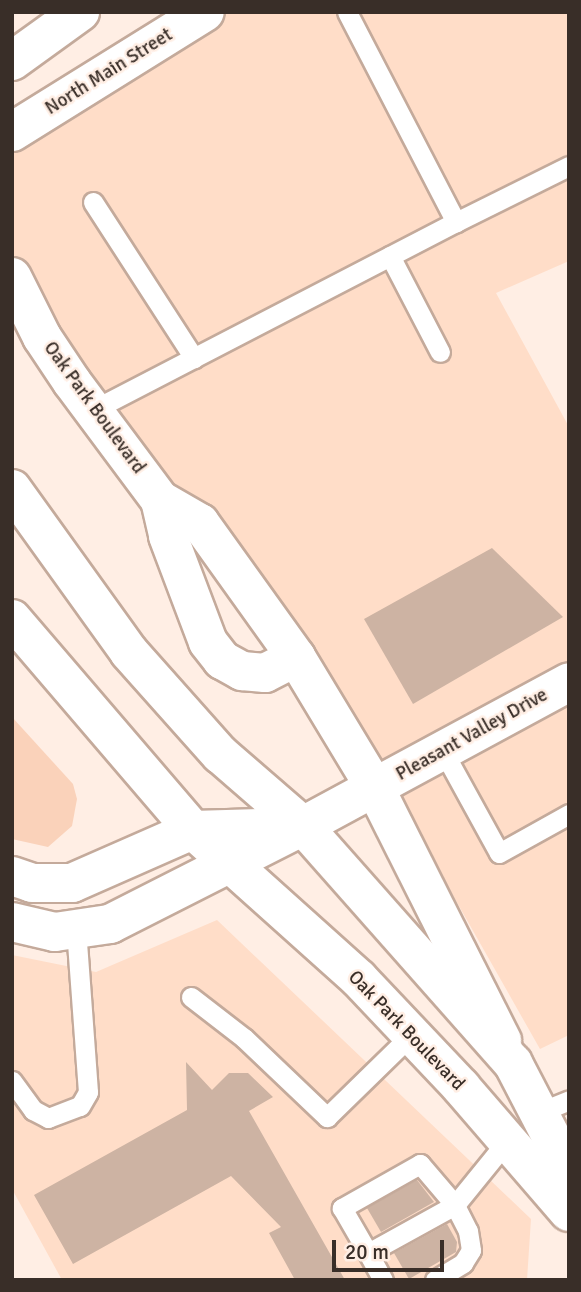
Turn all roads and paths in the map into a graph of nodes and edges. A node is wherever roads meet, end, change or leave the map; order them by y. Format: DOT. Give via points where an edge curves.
graph roads {
  1 [pos="80,12"];
  2 [pos="205,12"];
  3 [pos="347,12"];
  4 [pos="12,61"];
  5 [pos="12,132"];
  6 [pos="569,166"];
  7 [pos="93,202"];
  8 [pos="456,222"];
  9 [pos="390,256"];
  10 [pos="12,277"];
  11 [pos="440,352"];
  12 [pos="194,358"];
  13 [pos="93,410"];
  14 [pos="12,489"];
  15 [pos="160,499"];
  16 [pos="12,619"];
  17 [pos="296,657"];
  18 [pos="569,682"];
  19 [pos="443,751"];
  20 [pos="375,788"];
  21 [pos="569,814"];
  22 [pos="303,826"];
  23 [pos="193,830"];
  24 [pos="229,865"];
  25 [pos="12,876"];
  26 [pos="12,922"];
  27 [pos="76,930"];
  28 [pos="191,997"];
  29 [pos="411,1035"];
  30 [pos="513,1063"];
  31 [pos="12,1081"];
  32 [pos="554,1106"];
  33 [pos="507,1142"];
  34 [pos="569,1171"];
  35 [pos="455,1205"];
  36 [pos="569,1212"];
  37 [pos="368,1253"];
  38 [pos="383,1280"];
  39 [pos="435,1280"];
  1 -- 4 [label="street"];
  2 -- 5 [label="street, North Main Street"];
  3 -- 8 [label="lane"];
  6 -- 8 [label="lane"];
  7 -- 12 [label="lane"];
  8 -- 9 [label="lane"];
  9 -- 11 [label="lane"];
  9 -- 12 [label="lane"];
  10 -- 13 [label="street, Oak Park Boulevard" via="42,337"];
  12 -- 13 [label="lane"];
  13 -- 15 [label="street, Oak Park Boulevard"];
  14 -- 22 [label="street, Oak Park Boulevard" via="129,652 220,754"];
  15 -- 17 [label="street, Oak Park Boulevard" via="200,523"];
  15 -- 17 [label="street, Oak Park Boulevard" via="168,536 208,642 222,660 242,671 265,673"];
  16 -- 23 [label="street, Oak Park Boulevard"];
  17 -- 20 [label="street, Oak Park Boulevard"];
  18 -- 19 [label="street, Pleasant Valley Drive"];
  19 -- 20 [label="street, Pleasant Valley Drive"];
  19 -- 21 [label="lane" via="499,853"];
  20 -- 22 [label="street"];
  20 -- 30 [label="street, Oak Park Boulevard"];
  22 -- 23 [label="street"];
  22 -- 24 [label="street"];
  22 -- 30 [label="street, Oak Park Boulevard"];
  23 -- 24 [label="street, Oak Park Boulevard"];
  23 -- 25 [label="street" via="72,883 32,883"];
  24 -- 27 [label="street" via="110,924"];
  24 -- 29 [label="street, Oak Park Boulevard" via="359,979"];
  26 -- 27 [label="street" via="55,932"];
  27 -- 31 [label="lane" via="88,1092 80,1106 48,1118 33,1110"];
  28 -- 29 [label="lane" via="244,1038 327,1117"];
  29 -- 33 [label="street, Oak Park Boulevard"];
  30 -- 32 [label="street, Oak Park Boulevard"];
  32 -- 34 [label="street, Oak Park Boulevard"];
  33 -- 35 [label="lane"];
  33 -- 36 [label="street, Oak Park Boulevard"];
  35 -- 37 [label="lane"];
  35 -- 37 [label="lane" via="420,1164 342,1208"];
  35 -- 39 [label="lane" via="468,1231 471,1250 463,1264"];
  37 -- 38 [label="lane"];
}
